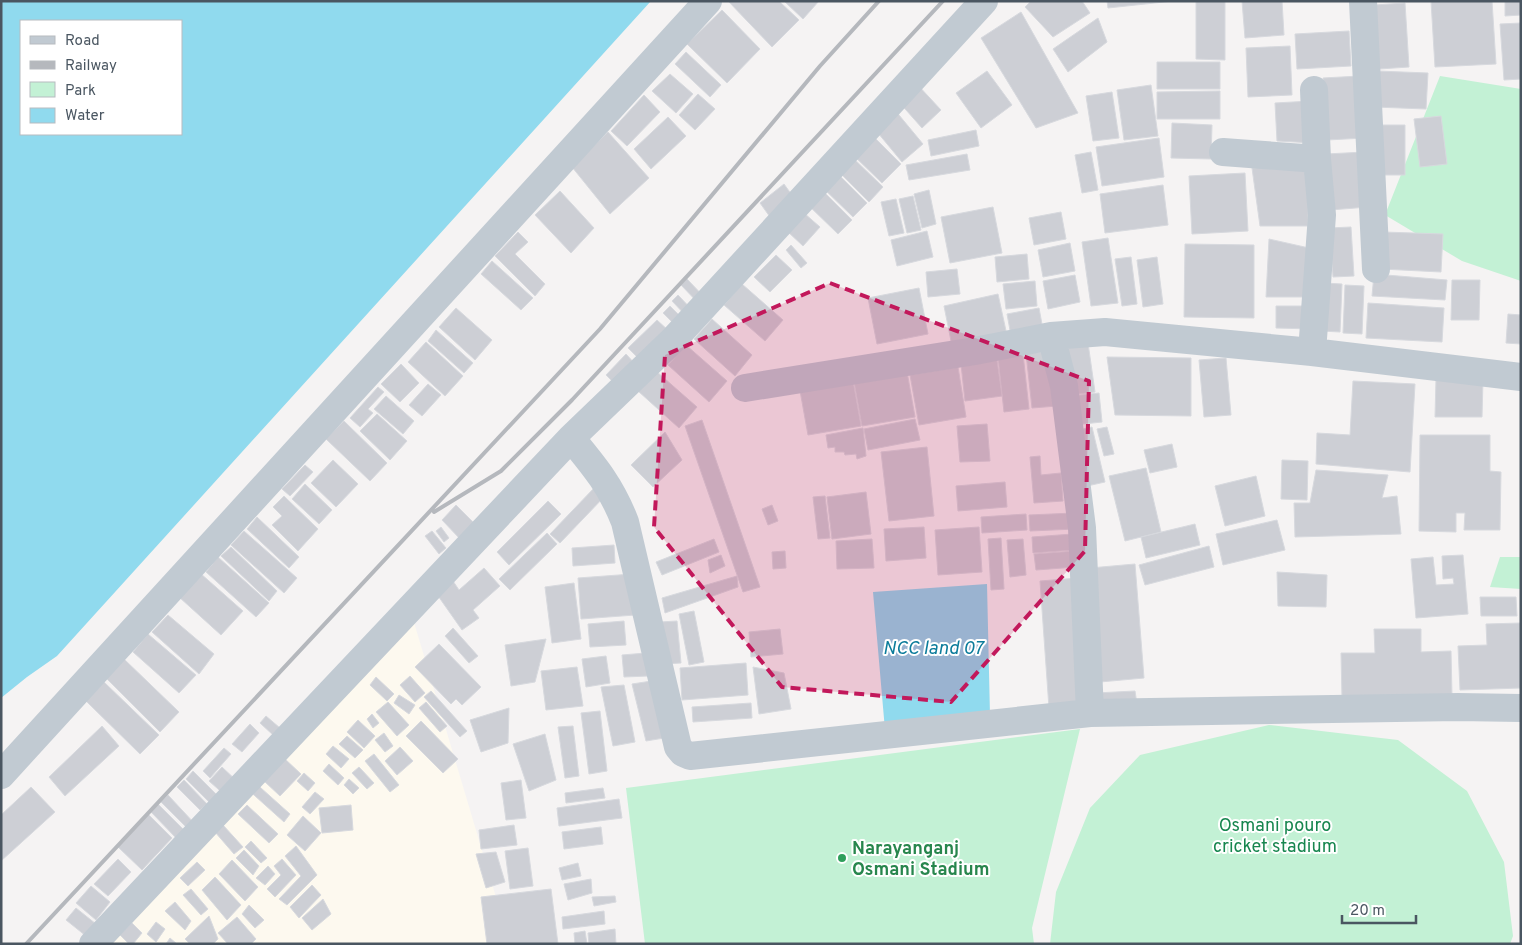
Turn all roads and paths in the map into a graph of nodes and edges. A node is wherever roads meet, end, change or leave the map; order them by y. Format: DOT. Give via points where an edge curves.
graph roads {
  1 [pos="708,1"];
  2 [pos="984,1"];
  3 [pos="1363,1"];
  4 [pos="1314,90"];
  5 [pos="1223,152"];
  6 [pos="1317,159"];
  7 [pos="1376,269"];
  8 [pos="1051,336"];
  9 [pos="1312,352"];
  10 [pos="1521,377"];
  11 [pos="745,388"];
  12 [pos="571,438"];
  13 [pos="1521,708"];
  14 [pos="1090,713"];
  15 [pos="1,775"];
  16 [pos="93,944"];
  1 -- 15 [label="street"];
  2 -- 12 [label="street" via="674,339"];
  3 -- 7 [label="street"];
  4 -- 6 [label="street"];
  5 -- 6 [label="street"];
  6 -- 9 [label="street" via="1322,215"];
  8 -- 9 [label="street" via="1105,332"];
  8 -- 11 [label="street"];
  8 -- 14 [label="street" via="1064,386 1082,528"];
  9 -- 10 [label="street"];
  12 -- 14 [label="street" via="605,479 625,522 678,747 683,754 690,756"];
  12 -- 16 [label="street"];
  13 -- 14 [label="street"];
}
